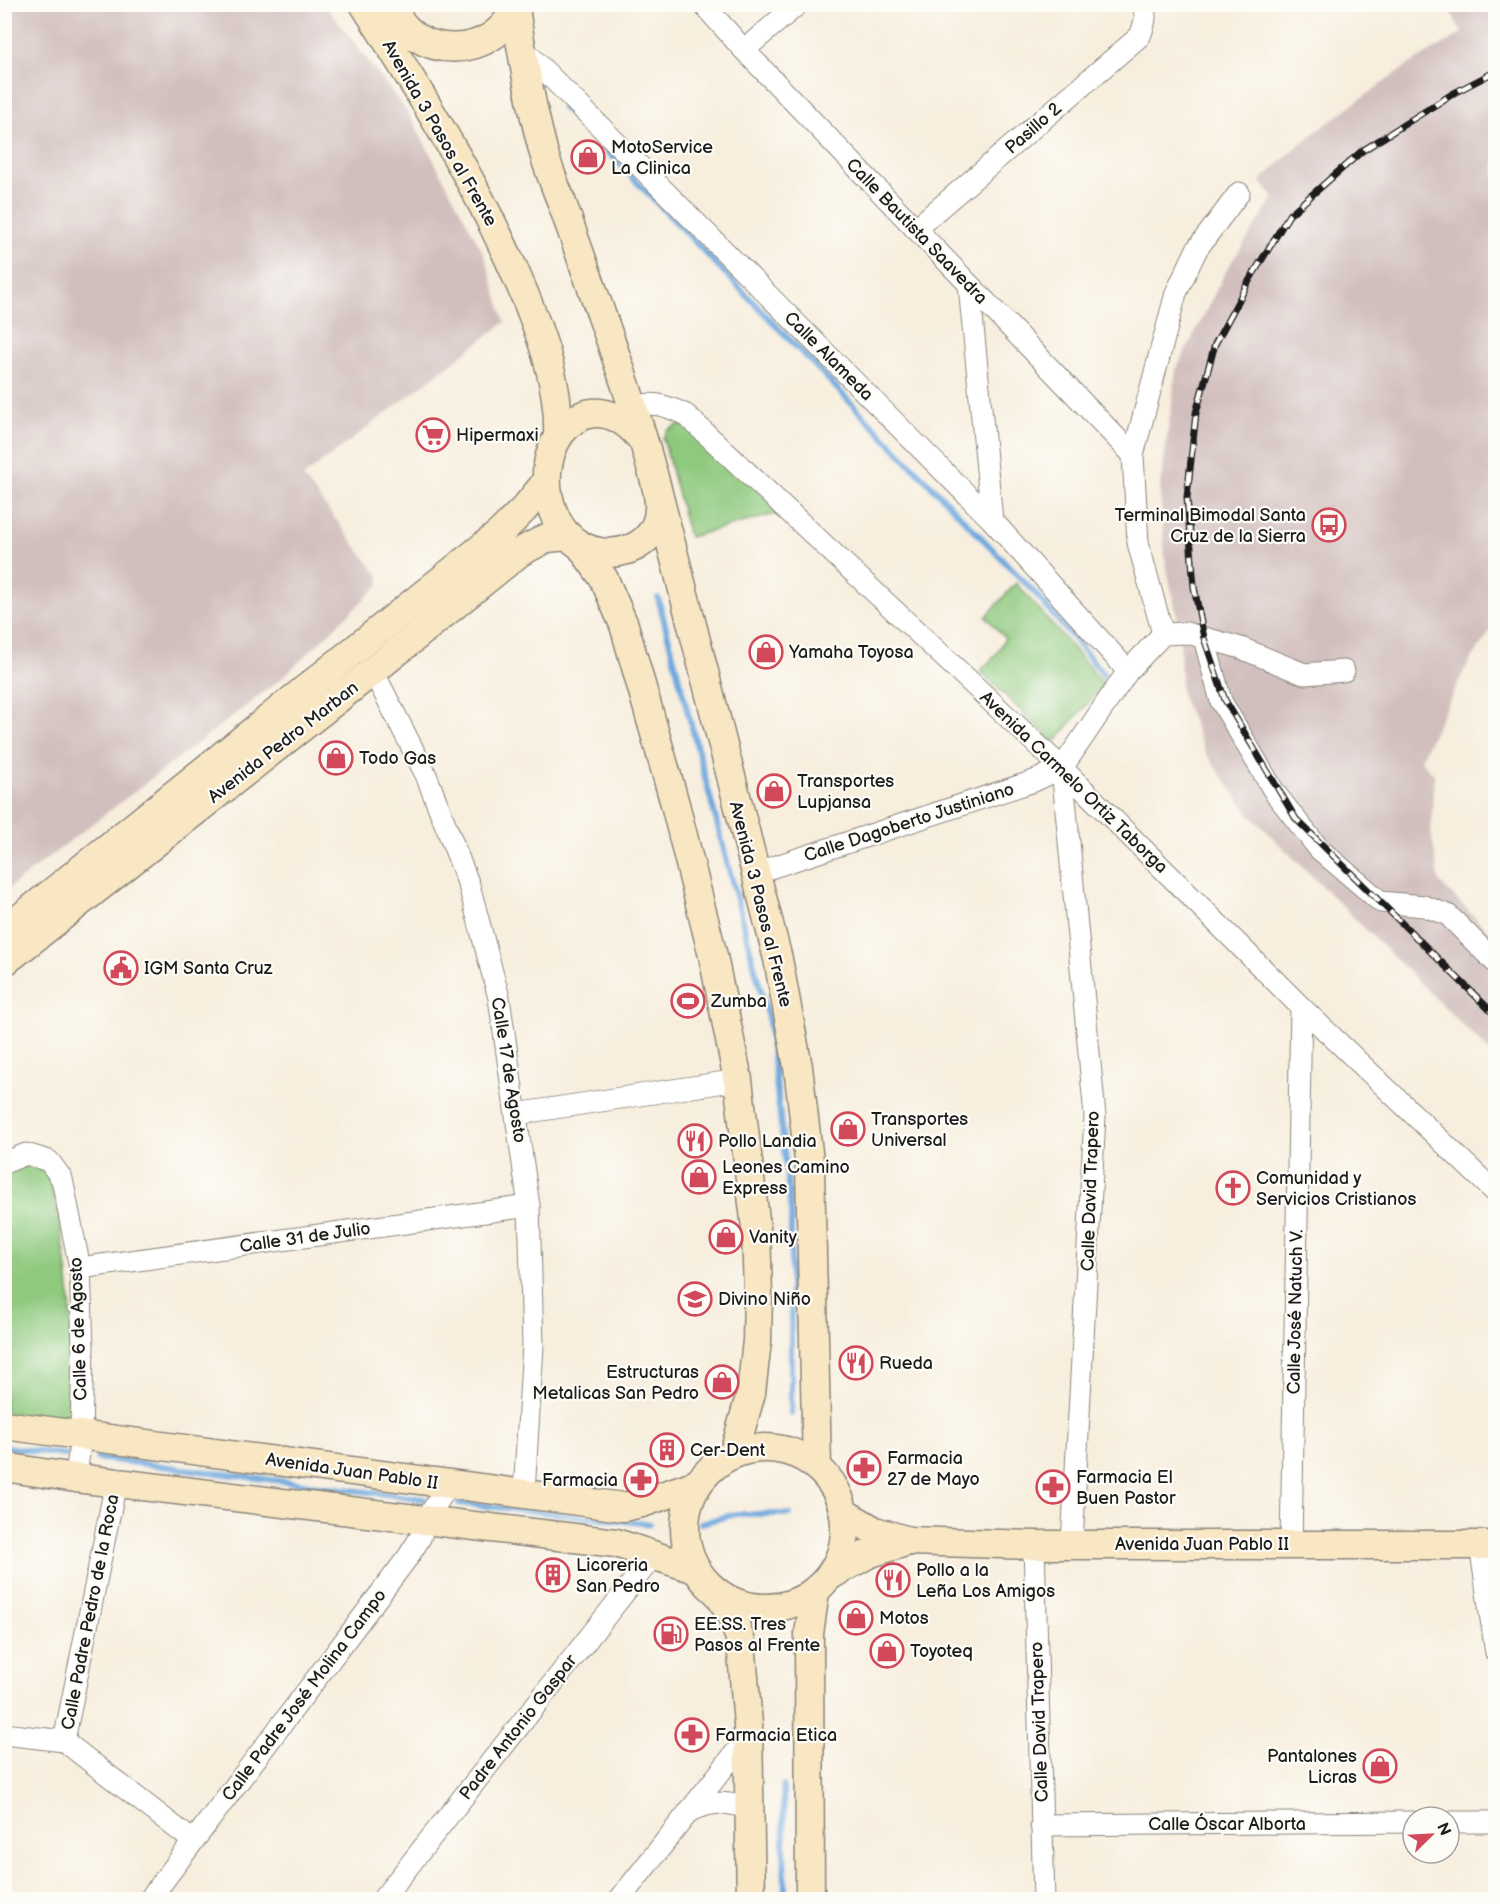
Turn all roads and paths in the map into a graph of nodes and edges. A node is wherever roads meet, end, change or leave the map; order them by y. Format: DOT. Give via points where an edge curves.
graph roads {
  1 [pos="364,4"];
  2 [pos="703,4"];
  3 [pos="798,4"];
  4 [pos="516,6"];
  5 [pos="385,13"];
  6 [pos="1144,14"];
  7 [pos="522,48"];
  8 [pos="744,50"];
  9 [pos="1239,193"];
  10 [pos="915,229"];
  11 [pos="969,286"];
  12 [pos="633,406"];
  13 [pos="558,436"];
  14 [pos="644,442"];
  15 [pos="1133,454"];
  16 [pos="546,482"];
  17 [pos="658,493"];
  18 [pos="992,520"];
  19 [pos="574,541"];
  20 [pos="1163,634"];
  21 [pos="1204,638"];
  22 [pos="1344,670"];
  23 [pos="373,671"];
  24 [pos="1128,671"];
  25 [pos="1062,768"];
  26 [pos="755,873"];
  27 [pos="4,931"];
  28 [pos="4,962"];
  29 [pos="1496,963"];
  30 [pos="1301,1007"];
  31 [pos="738,1080"];
  32 [pos="516,1114"];
  33 [pos="4,1163"];
  34 [pos="1496,1193"];
  35 [pos="530,1206"];
  36 [pos="80,1268"];
  37 [pos="4,1425"];
  38 [pos="81,1435"];
  39 [pos="734,1453"];
  40 [pos="4,1467"];
  41 [pos="817,1467"];
  42 [pos="76,1478"];
  43 [pos="116,1482"];
  44 [pos="449,1484"];
  45 [pos="697,1484"];
  46 [pos="524,1493"];
  47 [pos="844,1513"];
  48 [pos="426,1520"];
  49 [pos="909,1541"];
  50 [pos="1072,1544"];
  51 [pos="1034,1545"];
  52 [pos="1291,1545"];
  53 [pos="1488,1545"];
  54 [pos="654,1555"];
  55 [pos="696,1569"];
  56 [pos="823,1583"];
  57 [pos="719,1595"];
  58 [pos="1496,1653"];
  59 [pos="4,1734"];
  60 [pos="748,1737"];
  61 [pos="64,1741"];
  62 [pos="749,1809"];
  63 [pos="690,1810"];
  64 [pos="1401,1822"];
  65 [pos="1461,1822"];
  66 [pos="1496,1822"];
  67 [pos="1041,1825"];
  68 [pos="193,1841"];
  69 [pos="149,1899"];
  70 [pos="382,1899"];
  71 [pos="619,1899"];
  72 [pos="751,1899"];
  73 [pos="810,1899"];
  74 [pos="1044,1899"];
  1 -- 5 [label="main road, Avenida 3 Pasos al Frente"];
  2 -- 8 [label="street, Calle Bautista Saavedra"];
  3 -- 8 [label="street"];
  4 -- 5 [label="main road" via="496,35 457,49 433,45"];
  4 -- 7 [label="main road"];
  5 -- 13 [label="main road, Avenida 3 Pasos al Frente" via="481,199 535,320 555,387"];
  6 -- 10 [label="street, Pasillo 2" via="1140,36"];
  7 -- 12 [label="main road" via="542,147"];
  7 -- 18 [label="street, Calle Alameda"];
  8 -- 10 [label="street, Calle Bautista Saavedra"];
  9 -- 15 [label="street" via="1197,249 1176,293"];
  10 -- 11 [label="street, Calle Bautista Saavedra"];
  11 -- 15 [label="street, Calle Bautista Saavedra"];
  11 -- 18 [label="street"];
  12 -- 14 [label="main road"];
  12 -- 25 [label="street, Avenida Carmelo Ortiz Taborga" via="652,403 686,415"];
  13 -- 14 [label="main road" via="579,417 594,413 622,419"];
  13 -- 16 [label="main road" via="547,466"];
  14 -- 17 [label="main road"];
  15 -- 20 [label="street" via="1138,543"];
  16 -- 19 [label="main road" via="557,520"];
  16 -- 27 [label="main road, Avenida Pedro Marban" via="500,533"];
  17 -- 19 [label="main road" via="659,511 654,527 629,550 612,554"];
  17 -- 26 [label="main road, Avenida 3 Pasos al Frente"];
  18 -- 24 [label="street, Calle Alameda"];
  19 -- 23 [label="main road, Avenida Pedro Marban" via="548,538 520,552"];
  19 -- 31 [label="main road" via="604,579 624,625 697,891"];
  20 -- 21 [label="street" via="1187,633"];
  20 -- 24 [label="street"];
  21 -- 22 [label="street" via="1241,648 1304,674"];
  21 -- 29 [label="street" via="1221,701 1275,793 1319,849 1381,902 1424,906 1448,915"];
  23 -- 28 [label="main road, Avenida Pedro Marban"];
  23 -- 32 [label="street, Calle 17 de Agosto" via="426,775 469,885 499,998"];
  24 -- 25 [label="street"];
  25 -- 26 [label="street, Calle Dagoberto Justiniano" via="1034,781"];
  25 -- 30 [label="street, Avenida Carmelo Ortiz Taborga"];
  25 -- 50 [label="street, Calle David Trapero" via="1095,1116"];
  26 -- 41 [label="main road, Avenida 3 Pasos al Frente" via="778,959 798,1067 810,1169"];
  30 -- 34 [label="street, Avenida Carmelo Ortiz Taborga"];
  30 -- 52 [label="street, Calle José Natuch V."];
  31 -- 32 [label="street"];
  31 -- 39 [label="main road" via="756,1228 758,1295 751,1393"];
  32 -- 35 [label="street, Calle 17 de Agosto"];
  33 -- 36 [label="street, Calle 6 de Agosto" via="26,1154 49,1161 62,1179"];
  35 -- 36 [label="street, Calle 31 de Julio"];
  35 -- 46 [label="street, Calle 17 de Agosto" via="533,1345"];
  36 -- 38 [label="street, Calle 6 de Agosto"];
  37 -- 38 [label="main road, Avenida Juan Pablo II"];
  38 -- 42 [label="street, Calle 6 de Agosto"];
  38 -- 44 [label="main road, Avenida Juan Pablo II"];
  39 -- 41 [label="main road" via="777,1448"];
  39 -- 45 [label="main road" via="707,1471"];
  40 -- 42 [label="main road"];
  41 -- 47 [label="main road" via="830,1480"];
  42 -- 43 [label="main road"];
  43 -- 48 [label="main road"];
  43 -- 61 [label="street, Calle Padre Pedro de la Roca"];
  44 -- 46 [label="main road, Avenida Juan Pablo II"];
  44 -- 48 [label="street, Calle Padre José Molina Campo"];
  45 -- 46 [label="main road, Avenida Juan Pablo II" via="623,1507"];
  45 -- 55 [label="main road" via="689,1500 684,1536"];
  47 -- 49 [label="main road, Avenida Juan Pablo II" via="875,1531"];
  47 -- 56 [label="main road" via="845,1535 840,1556"];
  48 -- 54 [label="main road" via="616,1543"];
  48 -- 68 [label="street, Calle Padre José Molina Campo" via="408,1557"];
  49 -- 51 [label="main road, Avenida Juan Pablo II"];
  49 -- 56 [label="main road, Avenida Juan Pablo II" via="868,1554"];
  50 -- 51 [label="main road, Avenida Juan Pablo II"];
  50 -- 52 [label="main road, Avenida Juan Pablo II"];
  51 -- 67 [label="street, Calle David Trapero"];
  52 -- 53 [label="main road, Avenida Juan Pablo II"];
  53 -- 58 [label="street"];
  54 -- 55 [label="main road"];
  54 -- 70 [label="street, Padre Antonio Gaspar"];
  55 -- 57 [label="main road"];
  56 -- 57 [label="main road" via="798,1602 778,1608 758,1609"];
  56 -- 73 [label="main road" via="809,1634"];
  57 -- 60 [label="main road" via="741,1642"];
  59 -- 61 [label="street"];
  60 -- 62 [label="main road"];
  60 -- 63 [label="street"];
  61 -- 68 [label="street"];
  62 -- 63 [label="street" via="720,1802"];
  62 -- 72 [label="main road"];
  63 -- 71 [label="street"];
  64 -- 67 [label="street, Calle Óscar Alborta"];
  65 -- 66 [label="street"];
  67 -- 74 [label="street, Calle David Trapero"];
  68 -- 69 [label="street, Calle Padre José Molina Campo"];
}
